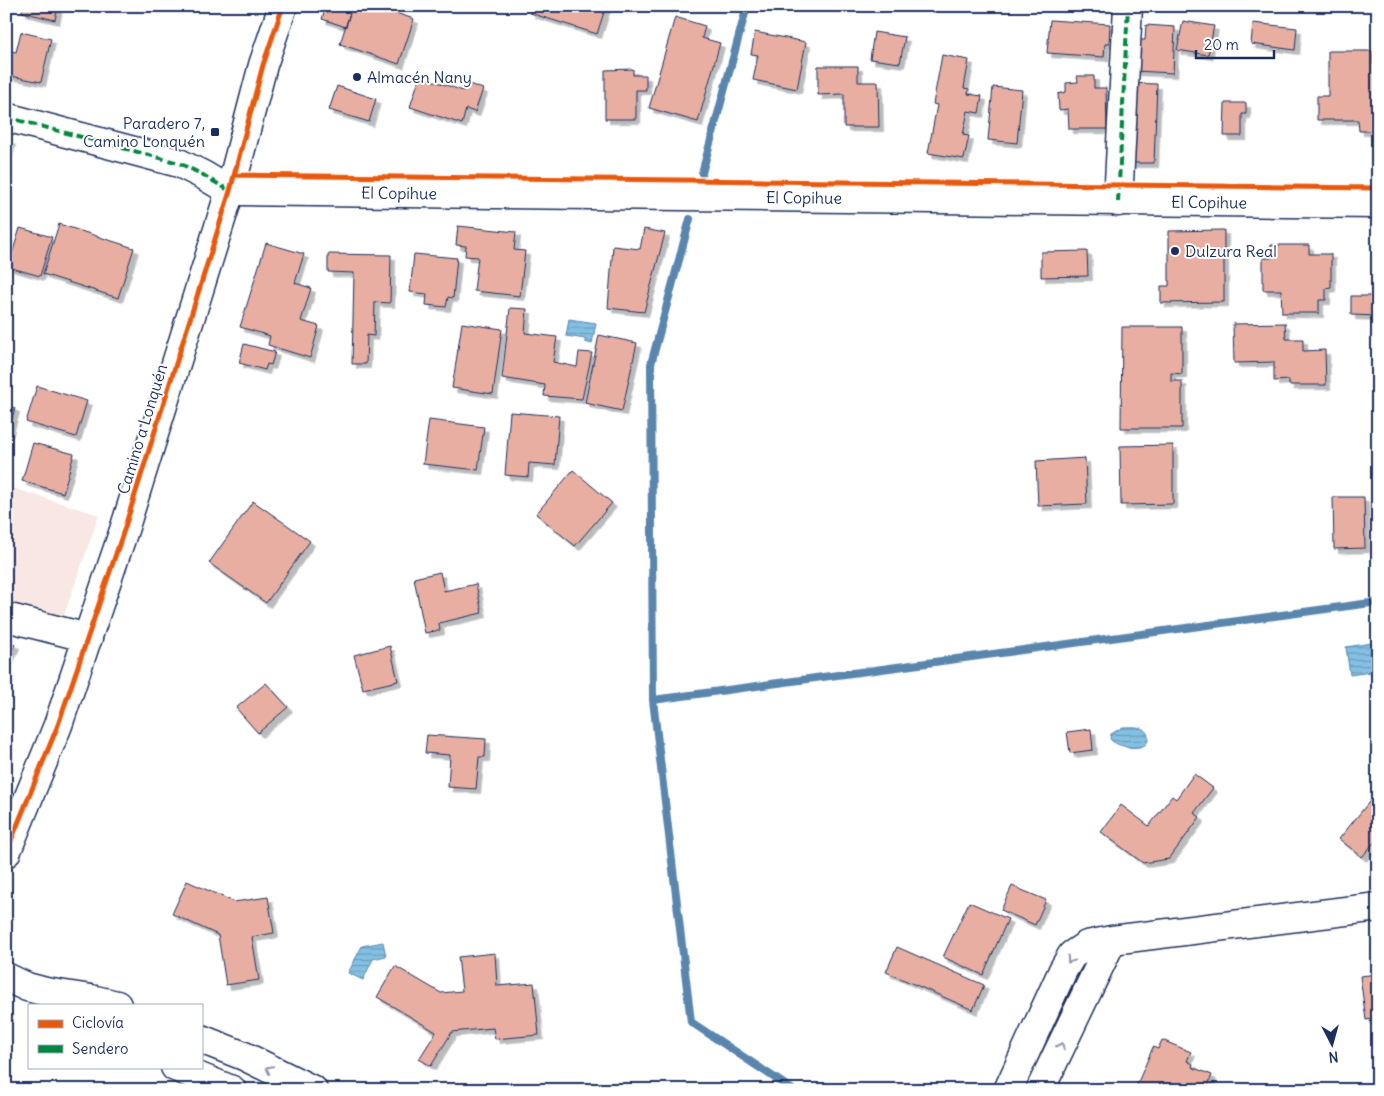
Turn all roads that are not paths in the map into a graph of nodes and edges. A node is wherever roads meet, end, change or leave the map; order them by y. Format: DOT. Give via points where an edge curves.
graph roads {
  1 [pos="283,6"];
  2 [pos="1128,6"];
  3 [pos="6,117"];
  4 [pos="230,191"];
  5 [pos="1118,202"];
  6 [pos="1378,204"];
  7 [pos="6,617"];
  8 [pos="88,638"];
  9 [pos="6,853"];
  10 [pos="1378,907"];
  11 [pos="1112,940"];
  12 [pos="6,977"];
  13 [pos="6,993"];
  14 [pos="34,1004"];
  15 [pos="112,1004"];
  16 [pos="202,1039"];
  17 [pos="177,1068"];
  18 [pos="232,1090"];
  19 [pos="313,1090"];
  20 [pos="1008,1090"];
  21 [pos="1040,1090"];
  1 -- 4 [label="main road, Camino a Lonquén" via="263,65"];
  2 -- 5 [label="main road"];
  3 -- 4 [label="main road" via="178,163"];
  4 -- 5 [label="main road, El Copihue"];
  4 -- 8 [label="main road, Camino a Lonquén"];
  5 -- 6 [label="main road, El Copihue"];
  7 -- 8 [label="main road"];
  8 -- 9 [label="main road, Camino a Lonquén" via="58,724"];
  10 -- 11 [label="main road"];
  11 -- 20 [label="main road, one-way" via="1087,945 1072,955"];
  21 -- 11 [label="main road, one-way"];
  12 -- 15 [label="main road" via="46,992"];
  13 -- 14 [label="main road"];
  19 -- 16 [label="main road, one-way"];
  17 -- 18 [label="main road"];
}
